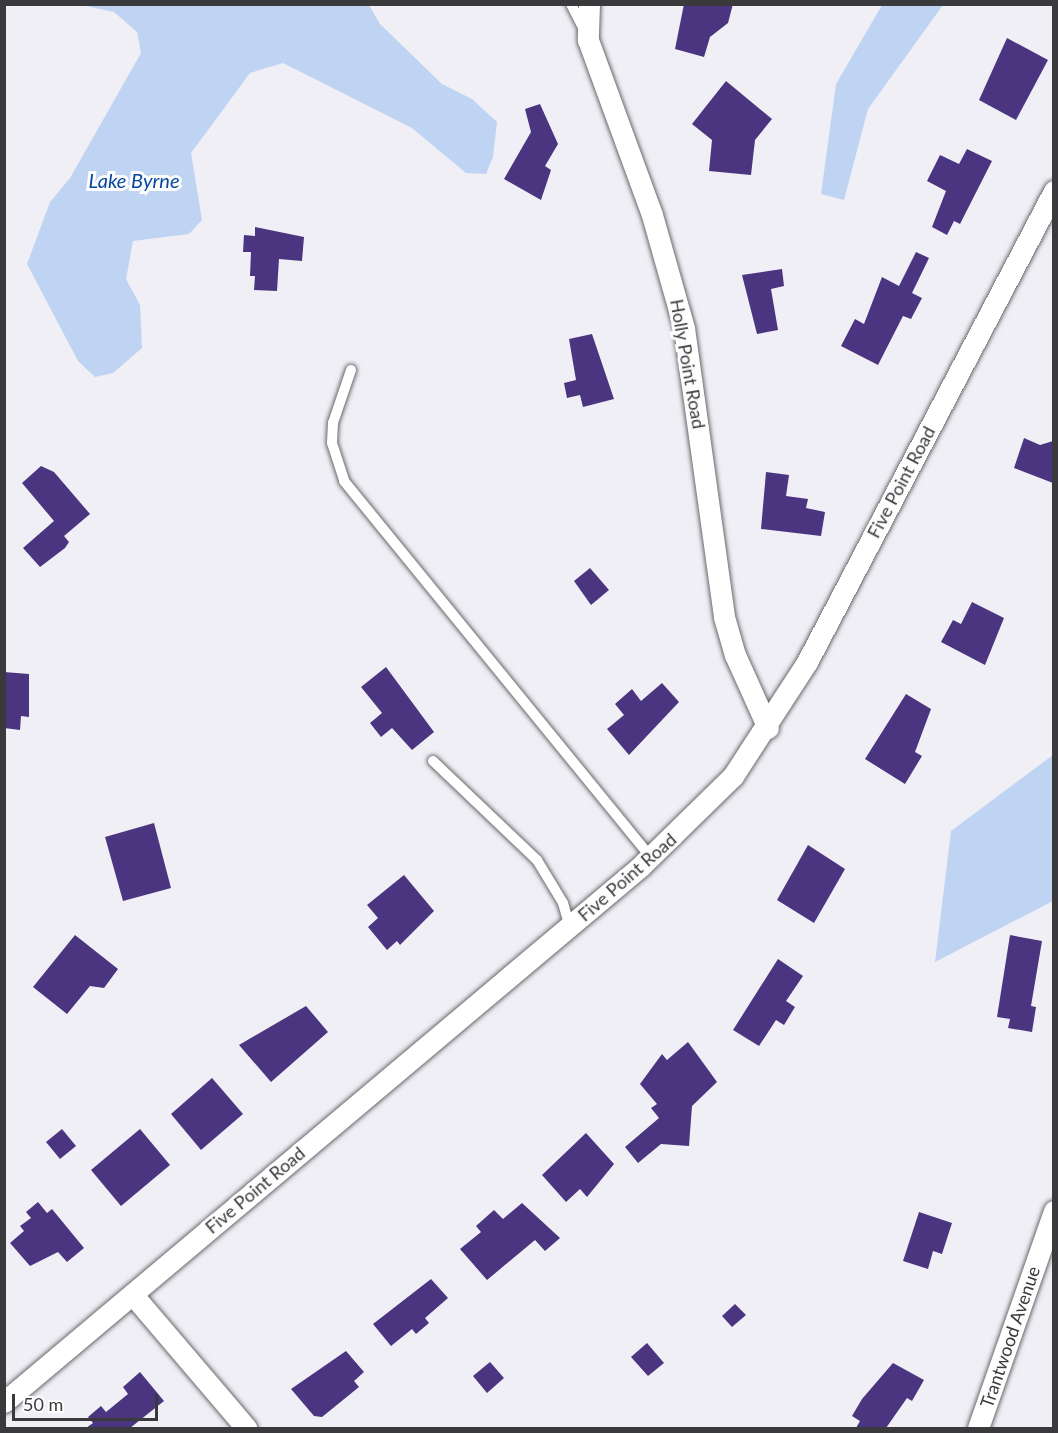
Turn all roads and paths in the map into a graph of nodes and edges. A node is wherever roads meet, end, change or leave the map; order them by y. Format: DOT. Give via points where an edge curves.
graph roads {
  1 [pos="571,4"];
  2 [pos="589,4"];
  3 [pos="587,34"];
  4 [pos="1053,191"];
  5 [pos="351,370"];
  6 [pos="768,728"];
  7 [pos="433,761"];
  8 [pos="651,857"];
  9 [pos="570,927"];
  10 [pos="1053,1211"];
  11 [pos="133,1295"];
  12 [pos="4,1402"];
  13 [pos="246,1428"];
  14 [pos="978,1428"];
  1 -- 3 [label="lane"];
  2 -- 3 [label="street, Holly Point Road"];
  3 -- 6 [label="street, Holly Point Road" via="668,265 699,420 724,616 749,693"];
  4 -- 6 [label="street, Five Point Road"];
  5 -- 8 [label="lane" via="333,423 332,443 344,481"];
  6 -- 8 [label="street, Five Point Road" via="699,814"];
  7 -- 9 [label="lane" via="537,860 556,888"];
  8 -- 9 [label="street, Five Point Road"];
  9 -- 11 [label="street, Five Point Road"];
  10 -- 14 [label="street, Trantwood Avenue"];
  11 -- 12 [label="street, Five Point Road"];
  11 -- 13 [label="street"];
}
